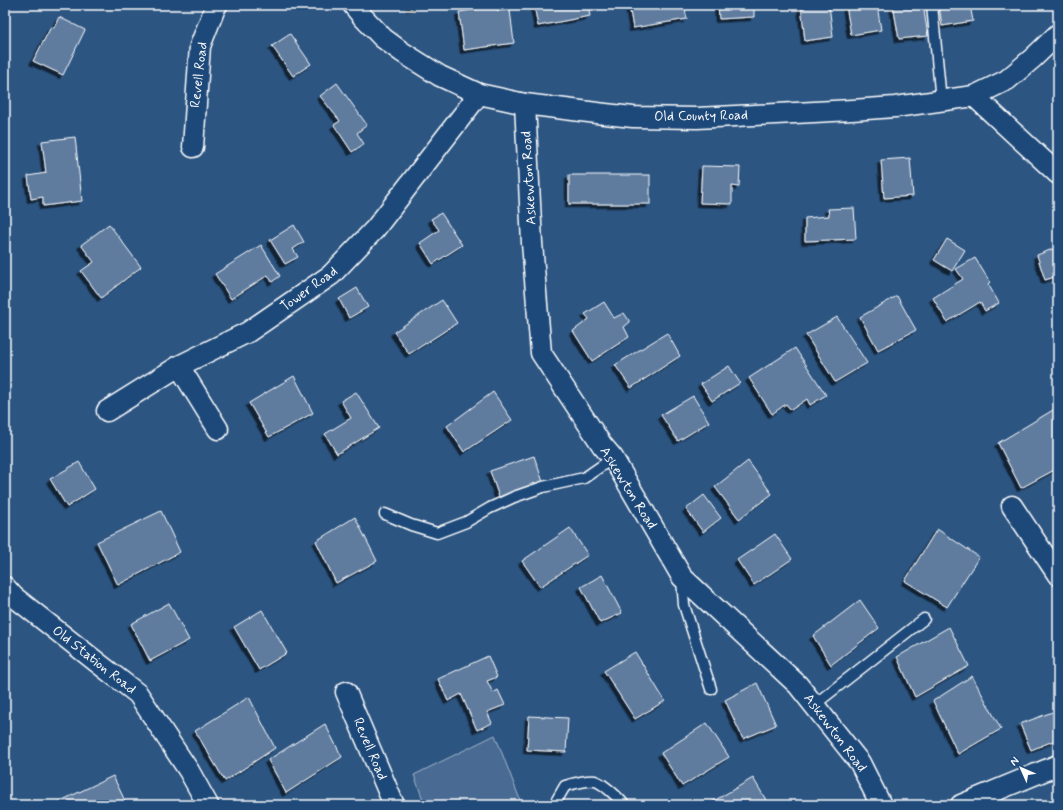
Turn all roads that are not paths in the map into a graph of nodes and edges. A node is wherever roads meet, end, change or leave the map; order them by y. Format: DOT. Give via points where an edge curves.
graph roads {
  1 [pos="217,5"];
  2 [pos="353,5"];
  3 [pos="932,5"];
  4 [pos="1058,34"];
  5 [pos="479,94"];
  6 [pos="974,96"];
  7 [pos="941,101"];
  8 [pos="525,104"];
  9 [pos="193,147"];
  10 [pos="1058,174"];
  11 [pos="179,366"];
  12 [pos="107,411"];
  13 [pos="218,429"];
  14 [pos="613,458"];
  15 [pos="1012,506"];
  16 [pos="385,514"];
  17 [pos="1058,575"];
  18 [pos="682,577"];
  19 [pos="5,587"];
  20 [pos="924,619"];
  21 [pos="711,689"];
  22 [pos="346,692"];
  23 [pos="814,705"];
  24 [pos="1058,765"];
  25 [pos="208,805"];
  26 [pos="394,805"];
  27 [pos="554,805"];
  28 [pos="624,805"];
  29 [pos="881,805"];
  30 [pos="961,805"];
  1 -- 9 [label="street, Revell Road" via="200,46"];
  2 -- 5 [label="street, Old County Road" via="383,38 402,52 440,76"];
  3 -- 7 [label="lane"];
  4 -- 6 [label="street, Old County Road" via="1008,80"];
  5 -- 8 [label="street, Old County Road"];
  5 -- 11 [label="street, Tower Road" via="375,229 331,275 248,332"];
  6 -- 7 [label="street, Old County Road"];
  6 -- 10 [label="street"];
  7 -- 8 [label="street, Old County Road" via="859,110 697,118 633,117"];
  8 -- 14 [label="street, Askewton Road" via="541,353"];
  11 -- 12 [label="street, Tower Road"];
  11 -- 13 [label="street"];
  14 -- 16 [label="lane" via="584,478 543,487 514,497 466,522 437,533"];
  14 -- 18 [label="street, Askewton Road"];
  15 -- 17 [label="street"];
  18 -- 21 [label="lane" via="684,605"];
  18 -- 23 [label="street, Askewton Road" via="798,685"];
  19 -- 25 [label="street, Old Station Road" via="138,694 189,770"];
  20 -- 23 [label="lane"];
  22 -- 26 [label="street, Revell Road"];
  23 -- 29 [label="street, Askewton Road" via="860,763"];
  24 -- 30 [label="street"];
  27 -- 28 [label="lane" via="565,786 596,781 610,790"];
}
